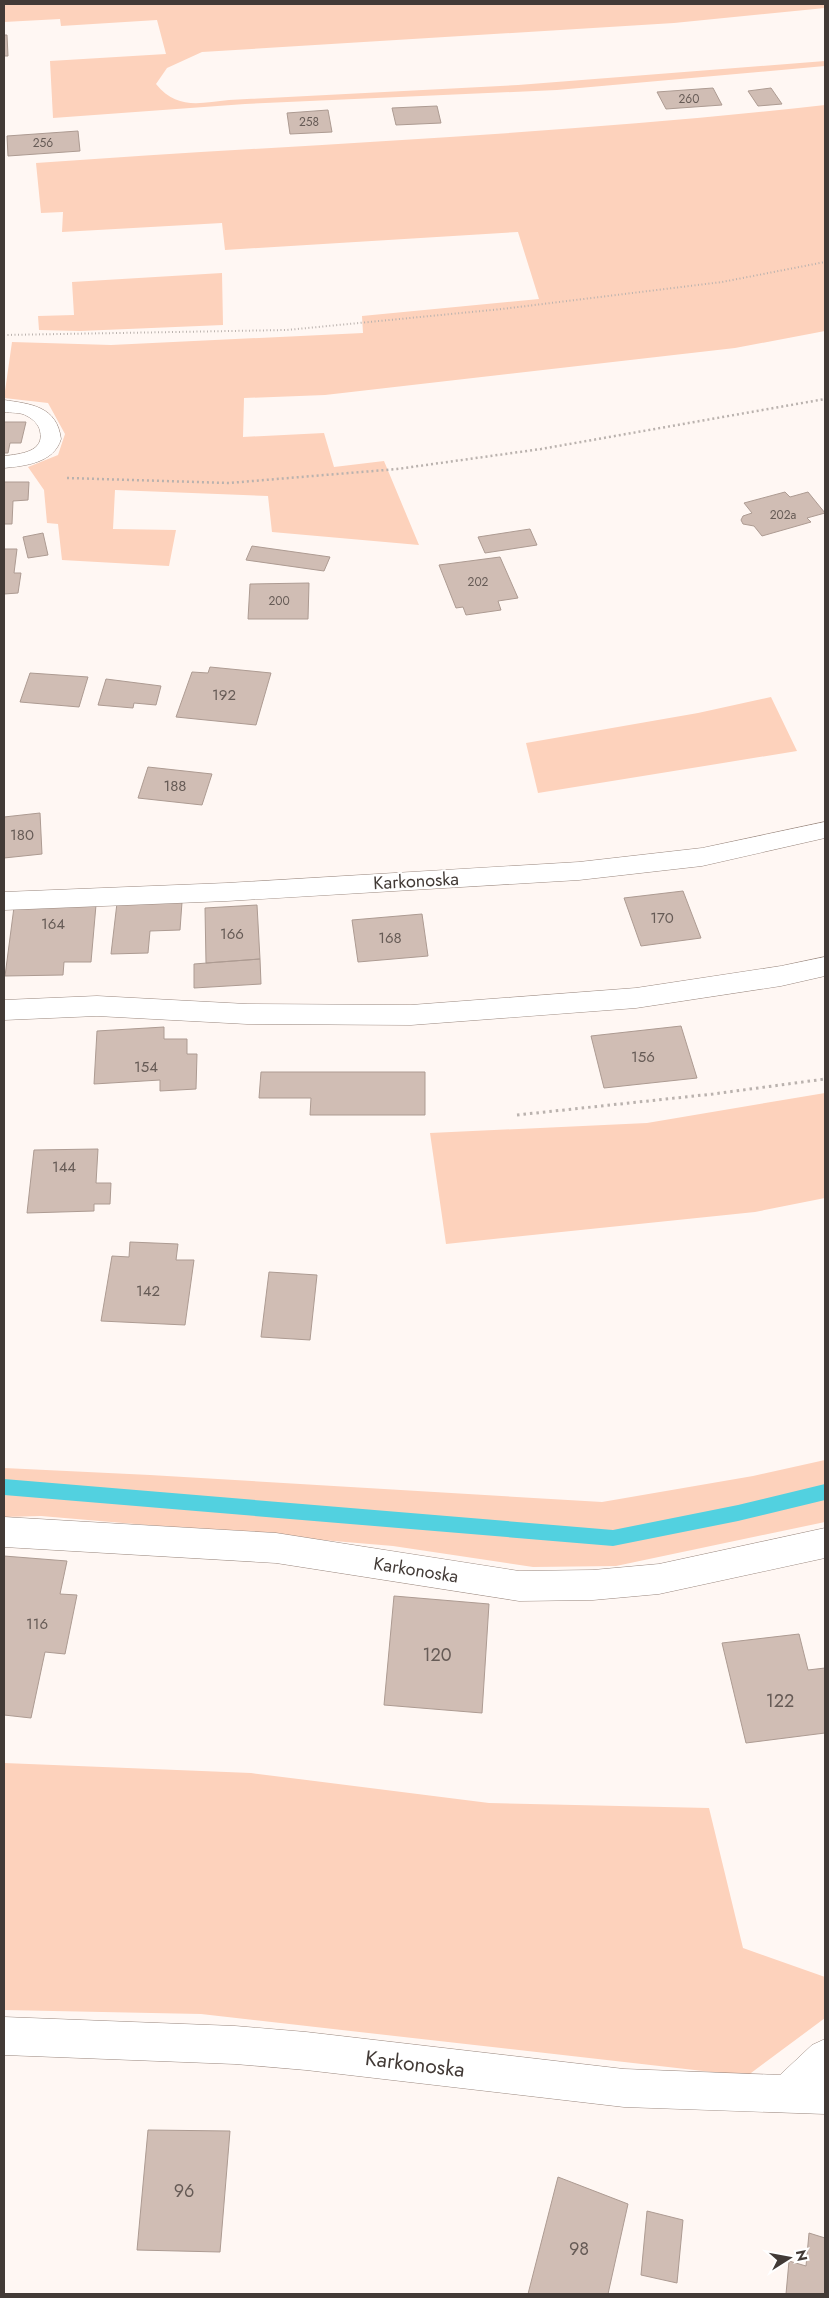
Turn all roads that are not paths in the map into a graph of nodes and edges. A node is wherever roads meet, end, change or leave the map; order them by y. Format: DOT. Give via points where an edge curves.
graph roads {
  1 [pos="4,406"];
  2 [pos="4,462"];
  3 [pos="825,830"];
  4 [pos="4,901"];
  5 [pos="825,966"];
  6 [pos="4,1010"];
  7 [pos="4,1532"];
  8 [pos="825,1543"];
  9 [pos="4,2036"];
  10 [pos="825,2058"];
  11 [pos="788,2093"];
  12 [pos="825,2095"];
  1 -- 2 [label="street" via="32,410 48,424 51,440 46,450 20,461"];
  3 -- 4 [label="street, Karkonoska" via="702,858 579,871 227,892"];
  5 -- 6 [label="street" via="781,976 636,998 411,1015 247,1014 98,1006"];
  7 -- 8 [label="street, Karkonoska" via="276,1548 519,1586 593,1585 659,1579"];
  9 -- 11 [label="street, Karkonoska" via="235,2045 624,2088"];
  10 -- 11 [label="street"];
  11 -- 12 [label="street, Karkonoska"];
}
